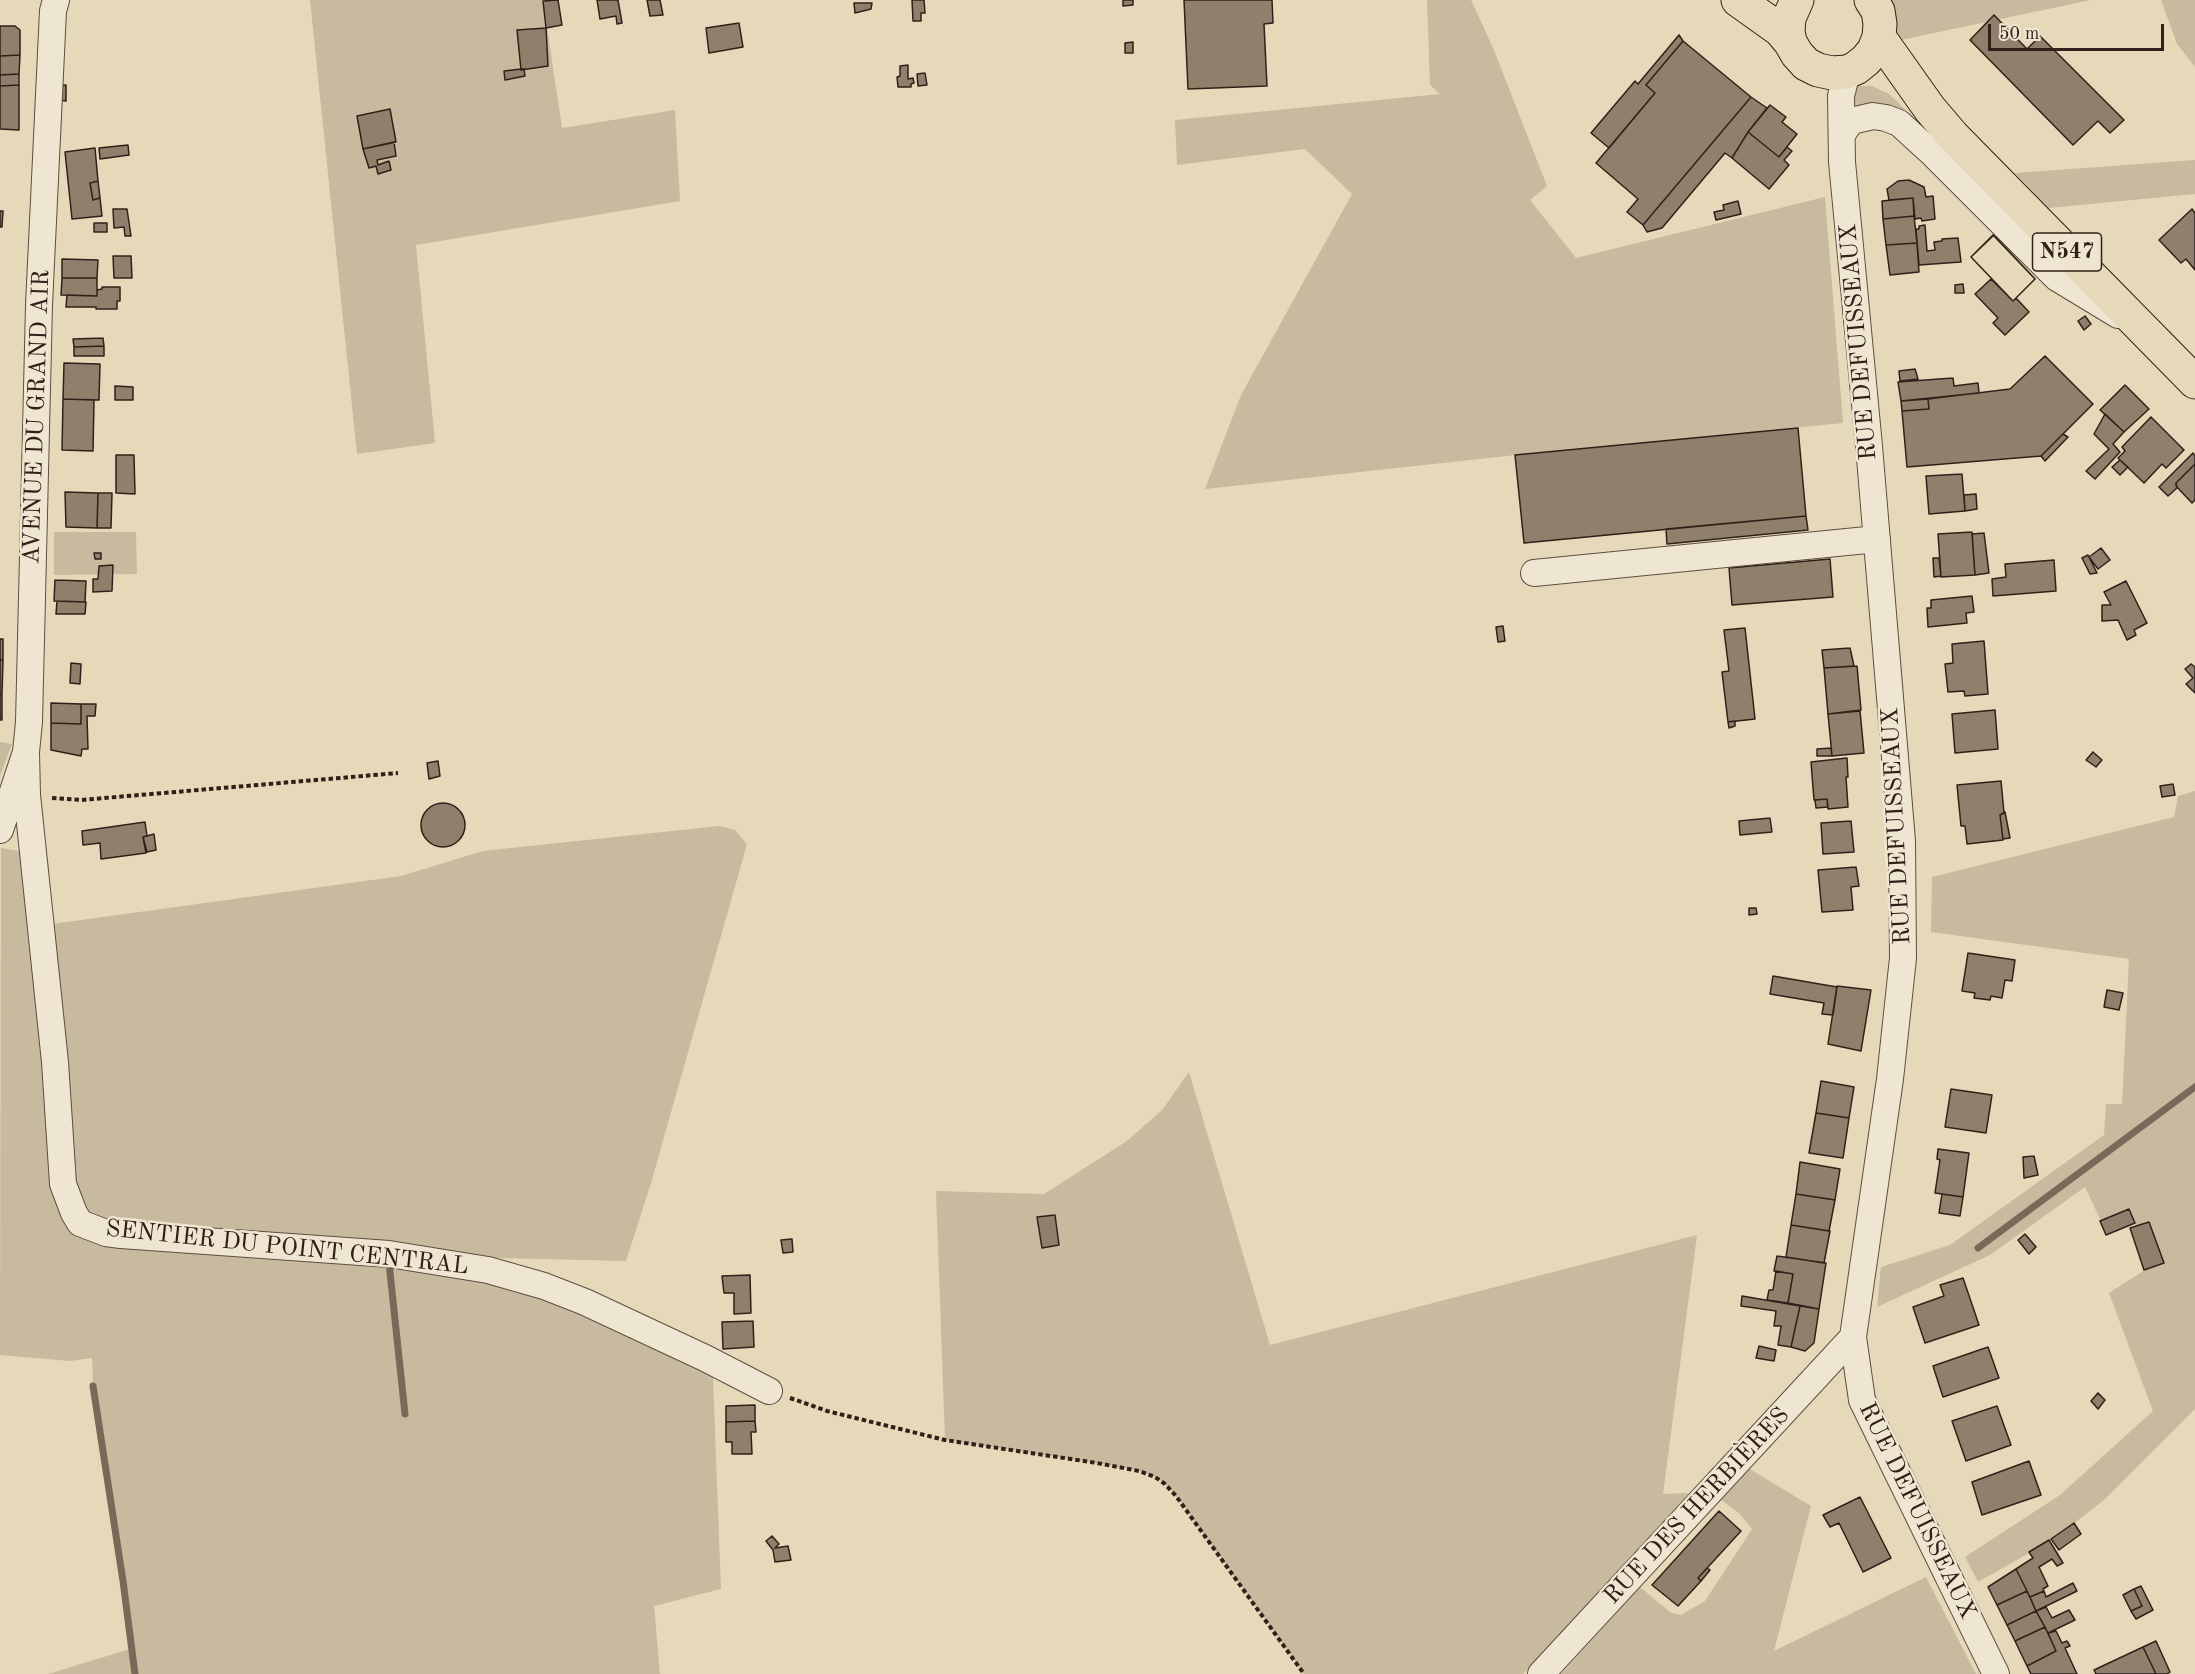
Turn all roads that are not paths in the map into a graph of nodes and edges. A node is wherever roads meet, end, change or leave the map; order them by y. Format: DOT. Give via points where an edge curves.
graph roads {
  1 [pos="56,0"];
  2 [pos="1738,0"];
  3 [pos="1797,0"];
  4 [pos="1872,0"];
  5 [pos="1879,37"];
  6 [pos="1791,42"];
  7 [pos="1840,70"];
  8 [pos="1930,109"];
  9 [pos="1843,133"];
  10 [pos="1842,162"];
  11 [pos="2142,328"];
  12 [pos="2195,382"];
  13 [pos="1877,539"];
  14 [pos="1533,573"];
  15 [pos="26,752"];
  16 [pos="0,830"];
  17 [pos="1853,1337"];
  18 [pos="769,1391"];
  19 [pos="1541,1674"];
  20 [pos="1996,1674"];
  1 -- 15 [label="street, AVENUE DU GRAND AIR" via="39,304"];
  2 -- 6 [label="main road"];
  3 -- 6 [label="main road" via="1789,18"];
  4 -- 5 [label="main road" via="1878,11"];
  5 -- 7 [label="main road" via="1866,60"];
  5 -- 8 [label="main road, N547"];
  6 -- 7 [label="main road" via="1806,64"];
  7 -- 8 [label="main road, N547" via="1880,78"];
  7 -- 9 [label="street, RUE DEFUISSEAUX"];
  7 -- 10 [label="street, RUE DEFUISSEAUX" via="1828,95"];
  8 -- 11 [label="main road, N547" via="1978,163"];
  9 -- 10 [label="street, RUE DEFUISSEAUX"];
  9 -- 11 [label="street" via="1851,121 1873,116 1899,123 2057,278"];
  10 -- 13 [label="street, RUE DEFUISSEAUX"];
  11 -- 12 [label="main road, N547"];
  13 -- 14 [label="street"];
  13 -- 17 [label="street, RUE DEFUISSEAUX" via="1902,841 1903,958"];
  15 -- 16 [label="street, AVENUE DU GRAND AIR"];
  15 -- 18 [label="street, SENTIER DU POINT CENTRAL" via="63,1184 80,1222 121,1235 389,1254 488,1270 585,1302"];
  17 -- 19 [label="street, RUE DES HERBIÈRES"];
  17 -- 20 [label="street, RUE DEFUISSEAUX" via="1862,1400"];
}
